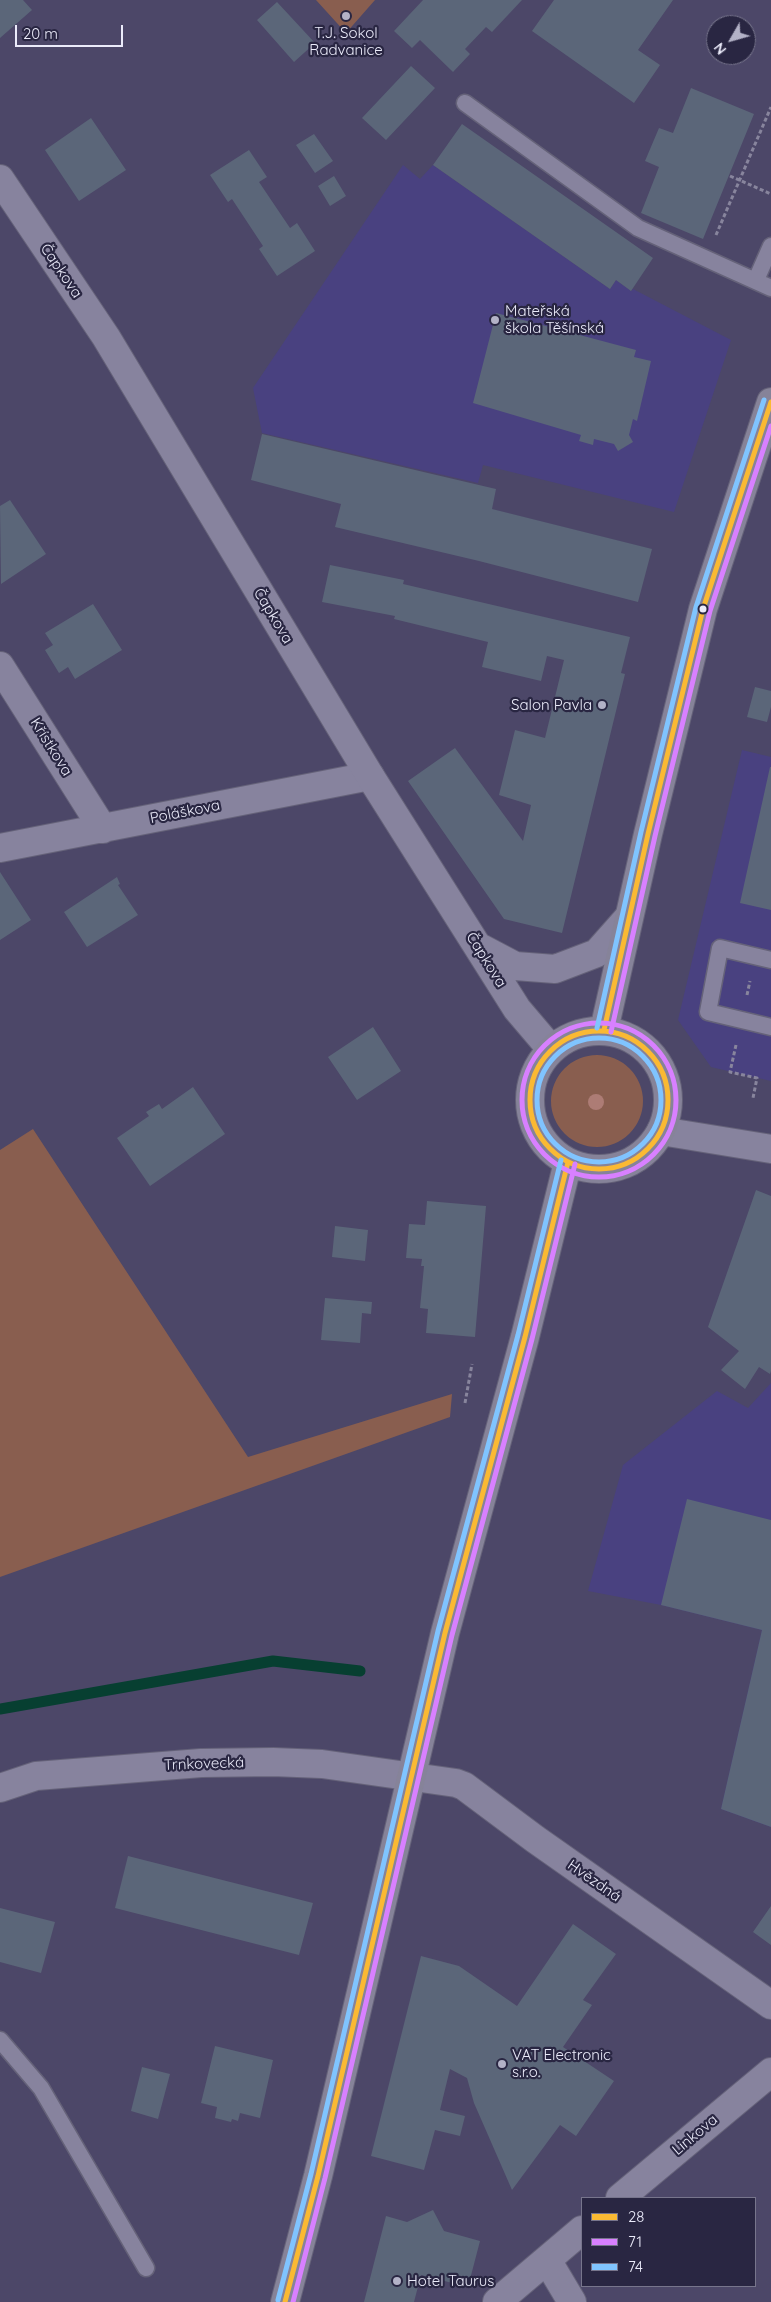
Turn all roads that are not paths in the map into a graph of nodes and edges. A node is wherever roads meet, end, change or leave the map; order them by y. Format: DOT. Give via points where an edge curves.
graph roads {
  1 [pos="465,103"];
  2 [pos="0,179"];
  3 [pos="771,246"];
  4 [pos="756,280"];
  5 [pos="771,288"];
  6 [pos="771,402"];
  7 [pos="0,666"];
  8 [pos="370,776"];
  9 [pos="103,829"];
  10 [pos="0,848"];
  11 [pos="628,918"];
  12 [pos="478,946"];
  13 [pos="771,960"];
  14 [pos="771,1027"];
  15 [pos="604,1030"];
  16 [pos="550,1049"];
  17 [pos="661,1131"];
  18 [pos="771,1149"];
  19 [pos="568,1162"];
  20 [pos="410,1776"];
  21 [pos="0,1788"];
  22 [pos="771,2005"];
  23 [pos="0,2040"];
  24 [pos="771,2072"];
  25 [pos="621,2197"];
  26 [pos="581,2231"];
  27 [pos="546,2260"];
  28 [pos="146,2268"];
  29 [pos="285,2302"];
  30 [pos="497,2302"];
  31 [pos="572,2302"];
  1 -- 4 [label="lane" via="638,228"];
  2 -- 8 [label="street, Čapkova" via="106,337"];
  3 -- 4 [label="lane"];
  4 -- 5 [label="lane"];
  6 -- 11 [label="main road" via="703,609"];
  7 -- 9 [label="street, Křístkova"];
  8 -- 9 [label="street, Poláškova"];
  8 -- 12 [label="street, Čapkova"];
  9 -- 10 [label="street, Poláškova"];
  11 -- 12 [label="street" via="597,953 555,969 515,966"];
  11 -- 15 [label="main road"];
  12 -- 16 [label="street, Čapkova" via="517,1009"];
  13 -- 14 [label="lane" via="720,948 708,1012"];
  15 -- 16 [label="main road" via="585,1031"];
  15 -- 17 [label="main road" via="626,1035 645,1048 660,1066 667,1087 668,1109"];
  16 -- 19 [label="main road" via="537,1067 530,1088 530,1110 536,1131 550,1149"];
  17 -- 18 [label="street"];
  17 -- 19 [label="main road" via="648,1149 631,1162 610,1169 588,1169"];
  19 -- 20 [label="main road"];
  20 -- 21 [label="street, Trnkovecká" via="322,1764 202,1763 36,1776"];
  20 -- 22 [label="street, Hvězdná" via="464,1786 512,1810 534,1839"];
  20 -- 29 [label="main road" via="318,2176"];
  23 -- 28 [label="lane" via="42,2088"];
  24 -- 25 [label="street, Linkova"];
  26 -- 27 [label="street"];
  27 -- 30 [label="street"];
  27 -- 31 [label="street"];
}
